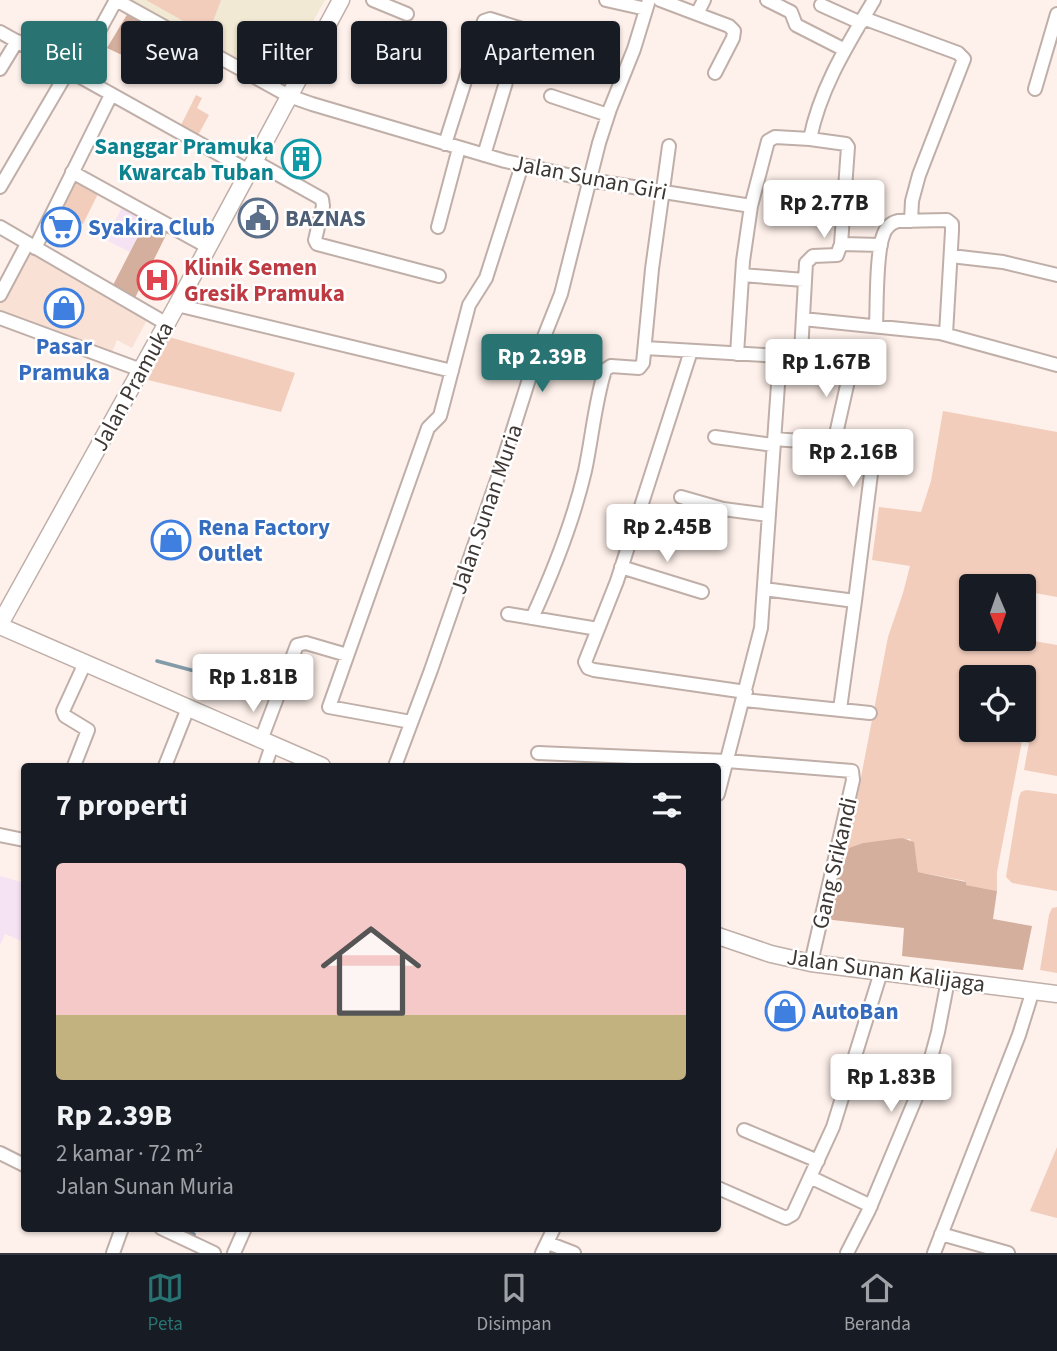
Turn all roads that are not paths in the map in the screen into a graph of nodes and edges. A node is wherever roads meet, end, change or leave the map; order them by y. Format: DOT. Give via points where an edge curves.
graph roads {
  1 [pos="116,0"];
  2 [pos="341,0"];
  3 [pos="373,0"];
  4 [pos="606,0"];
  5 [pos="660,0"];
  6 [pos="704,0"];
  7 [pos="767,0"];
  8 [pos="874,0"];
  9 [pos="647,4"];
  10 [pos="821,5"];
  11 [pos="407,14"];
  12 [pos="697,14"];
  13 [pos="1057,14"];
  14 [pos="103,21"];
  15 [pos="862,21"];
  16 [pos="0,32"];
  17 [pos="17,41"];
  18 [pos="21,43"];
  19 [pos="845,50"];
  20 [pos="0,69"];
  21 [pos="715,73"];
  22 [pos="65,84"];
  23 [pos="91,84"];
  24 [pos="464,84"];
  25 [pos="505,84"];
  26 [pos="1035,89"];
  27 [pos="110,95"];
  28 [pos="289,96"];
  29 [pos="551,96"];
  30 [pos="608,116"];
  31 [pos="810,139"];
  32 [pos="444,144"];
  33 [pos="669,146"];
  34 [pos="459,148"];
  35 [pos="484,155"];
  36 [pos="522,165"];
  37 [pos="251,166"];
  38 [pos="72,172"];
  39 [pos="590,180"];
  40 [pos="0,187"];
  41 [pos="662,192"];
  42 [pos="751,206"];
  43 [pos="911,221"];
  44 [pos="0,227"];
  45 [pos="438,227"];
  46 [pos="841,244"];
  47 [pos="881,245"];
  48 [pos="31,246"];
  49 [pos="208,247"];
  50 [pos="951,256"];
  51 [pos="742,275"];
  52 [pos="1057,275"];
  53 [pos="439,276"];
  54 [pos="804,280"];
  55 [pos="0,295"];
  56 [pos="177,305"];
  57 [pos="0,317"];
  58 [pos="803,319"];
  59 [pos="167,324"];
  60 [pos="876,326"];
  61 [pos="946,334"];
  62 [pos="645,348"];
  63 [pos="691,351"];
  64 [pos="737,354"];
  65 [pos="780,356"];
  66 [pos="852,363"];
  67 [pos="1057,365"];
  68 [pos="141,370"];
  69 [pos="452,371"];
  70 [pos="715,437"];
  71 [pos="774,442"];
  72 [pos="834,443"];
  73 [pos="681,498"];
  74 [pos="769,515"];
  75 [pos="621,567"];
  76 [pos="764,589"];
  77 [pos="702,592"];
  78 [pos="855,601"];
  79 [pos="509,614"];
  80 [pos="533,618"];
  81 [pos="0,625"];
  82 [pos="598,629"];
  83 [pos="347,655"];
  84 [pos="85,663"];
  85 [pos="745,696"];
  86 [pos="188,708"];
  87 [pos="840,709"];
  88 [pos="870,713"];
  89 [pos="411,722"];
  90 [pos="267,743"];
  91 [pos="538,753"];
  92 [pos="727,761"];
  93 [pos="75,763"];
  94 [pos="166,763"];
  95 [pos="265,763"];
  96 [pos="314,763"];
  97 [pos="396,763"];
  98 [pos="721,783"];
  99 [pos="0,835"];
  100 [pos="21,838"];
  101 [pos="721,937"];
  102 [pos="811,963"];
  103 [pos="881,972"];
  104 [pos="948,980"];
  105 [pos="1033,990"];
  106 [pos="1057,994"];
  107 [pos="744,1130"];
  108 [pos="0,1153"];
  109 [pos="818,1161"];
  110 [pos="21,1164"];
  111 [pos="810,1178"];
  112 [pos="721,1189"];
  113 [pos="871,1206"];
  114 [pos="121,1232"];
  115 [pos="170,1232"];
  116 [pos="243,1232"];
  117 [pos="552,1232"];
  118 [pos="941,1234"];
  119 [pos="545,1248"];
  120 [pos="113,1253"];
  121 [pos="214,1253"];
  122 [pos="234,1253"];
  123 [pos="574,1253"];
  124 [pos="847,1253"];
  125 [pos="933,1253"];
  126 [pos="1008,1253"];
  1 -- 14 [label="street"];
  1 -- 28 [label="street, Jalan Sunan Giri"];
  2 -- 28 [label="main road, Jalan Pramuka"];
  3 -- 11 [label="street"];
  4 -- 9 [label="street"];
  5 -- 12 [label="street"];
  6 -- 12 [label="street"];
  7 -- 19 [label="street" via="793,15 794,24"];
  8 -- 15 [label="street"];
  9 -- 30 [label="street, Jalan Sunan Muria"];
  10 -- 15 [label="street"];
  12 -- 21 [label="street" via="734,31"];
  13 -- 26 [label="street"];
  15 -- 19 [label="street"];
  15 -- 43 [label="street" via="958,53 964,59 919,175"];
  16 -- 17 [label="street"];
  17 -- 18 [label="street"];
  17 -- 20 [label="street"];
  19 -- 31 [label="street" via="824,89"];
  22 -- 40 [label="street"];
  23 -- 27 [label="street"];
  24 -- 32 [label="street"];
  25 -- 35 [label="street"];
  27 -- 37 [label="street"];
  27 -- 38 [label="street"];
  28 -- 32 [label="street, Jalan Sunan Giri"];
  28 -- 37 [label="main road, Jalan Pramuka"];
  29 -- 30 [label="street"];
  30 -- 39 [label="street, Jalan Sunan Muria"];
  31 -- 42 [label="street" via="769,139"];
  31 -- 46 [label="street" via="848,147"];
  32 -- 34 [label="street, Jalan Sunan Giri"];
  33 -- 41 [label="street"];
  34 -- 35 [label="street, Jalan Sunan Giri"];
  34 -- 45 [label="street"];
  35 -- 36 [label="street, Jalan Sunan Giri"];
  36 -- 39 [label="street, Jalan Sunan Giri"];
  36 -- 69 [label="street" via="485,278 469,305"];
  37 -- 49 [label="main road, Jalan Pramuka"];
  37 -- 53 [label="street" via="322,199 317,244"];
  38 -- 48 [label="street"];
  38 -- 49 [label="street"];
  39 -- 41 [label="street, Jalan Sunan Giri"];
  39 -- 89 [label="street, Jalan Sunan Muria" via="561,294"];
  41 -- 42 [label="street, Jalan Sunan Giri"];
  41 -- 62 [label="street"];
  42 -- 51 [label="street"];
  43 -- 47 [label="street" via="892,223"];
  43 -- 50 [label="street" via="950,221"];
  44 -- 48 [label="street"];
  46 -- 47 [label="street"];
  46 -- 54 [label="street" via="836,256 810,257"];
  47 -- 60 [label="street"];
  48 -- 55 [label="street"];
  48 -- 59 [label="street"];
  49 -- 56 [label="main road, Jalan Pramuka"];
  50 -- 52 [label="street"];
  50 -- 61 [label="street"];
  51 -- 54 [label="street"];
  51 -- 64 [label="street"];
  54 -- 58 [label="street"];
  56 -- 59 [label="main road, Jalan Pramuka"];
  56 -- 69 [label="street"];
  57 -- 68 [label="street"];
  58 -- 60 [label="street"];
  58 -- 65 [label="street" via="800,354"];
  59 -- 68 [label="main road, Jalan Pramuka"];
  60 -- 61 [label="street"];
  61 -- 67 [label="street"];
  62 -- 63 [label="street"];
  62 -- 80 [label="street" via="641,367 611,366 606,370 580,489 561,552"];
  63 -- 64 [label="street"];
  63 -- 75 [label="street"];
  64 -- 65 [label="street"];
  65 -- 71 [label="street"];
  66 -- 72 [label="street"];
  68 -- 81 [label="main road, Jalan Pramuka"];
  69 -- 83 [label="street" via="440,416 428,428"];
  70 -- 71 [label="street"];
  71 -- 72 [label="street"];
  71 -- 74 [label="street"];
  72 -- 78 [label="street" via="868,446 874,454"];
  73 -- 74 [label="street"];
  74 -- 76 [label="street"];
  75 -- 77 [label="street"];
  75 -- 82 [label="street"];
  76 -- 78 [label="street"];
  76 -- 85 [label="street" via="758,643"];
  78 -- 87 [label="street"];
  79 -- 80 [label="street"];
  80 -- 82 [label="street"];
  81 -- 84 [label="main road"];
  82 -- 85 [label="street" via="585,660 591,669"];
  83 -- 89 [label="street" via="329,707"];
  83 -- 90 [label="street" via="299,643 278,693"];
  84 -- 86 [label="main road"];
  84 -- 93 [label="street" via="63,712 88,730"];
  85 -- 87 [label="street"];
  85 -- 92 [label="street"];
  86 -- 90 [label="main road"];
  86 -- 94 [label="street"];
  87 -- 88 [label="street"];
  89 -- 97 [label="street, Jalan Sunan Muria"];
  90 -- 95 [label="street"];
  90 -- 96 [label="main road"];
  91 -- 92 [label="street"];
  92 -- 98 [label="street"];
  92 -- 102 [label="street, Gang Srikandi" via="853,773"];
  99 -- 100 [label="street"];
  101 -- 102 [label="main road, Jalan Sunan Kalijaga"];
  102 -- 103 [label="main road, Jalan Sunan Kalijaga"];
  103 -- 104 [label="main road, Jalan Sunan Kalijaga"];
  103 -- 109 [label="street"];
  104 -- 105 [label="main road, Jalan Sunan Kalijaga"];
  104 -- 113 [label="street" via="932,1057"];
  105 -- 106 [label="main road, Jalan Sunan Kalijaga"];
  105 -- 118 [label="street"];
  107 -- 109 [label="street"];
  108 -- 110 [label="street"];
  109 -- 111 [label="street"];
  111 -- 112 [label="street" via="789,1217"];
  111 -- 113 [label="street"];
  113 -- 124 [label="street"];
  114 -- 120 [label="street"];
  115 -- 121 [label="street"];
  116 -- 122 [label="street"];
  117 -- 119 [label="street"];
  118 -- 125 [label="street"];
  118 -- 126 [label="street"];
  119 -- 123 [label="street"];
}
